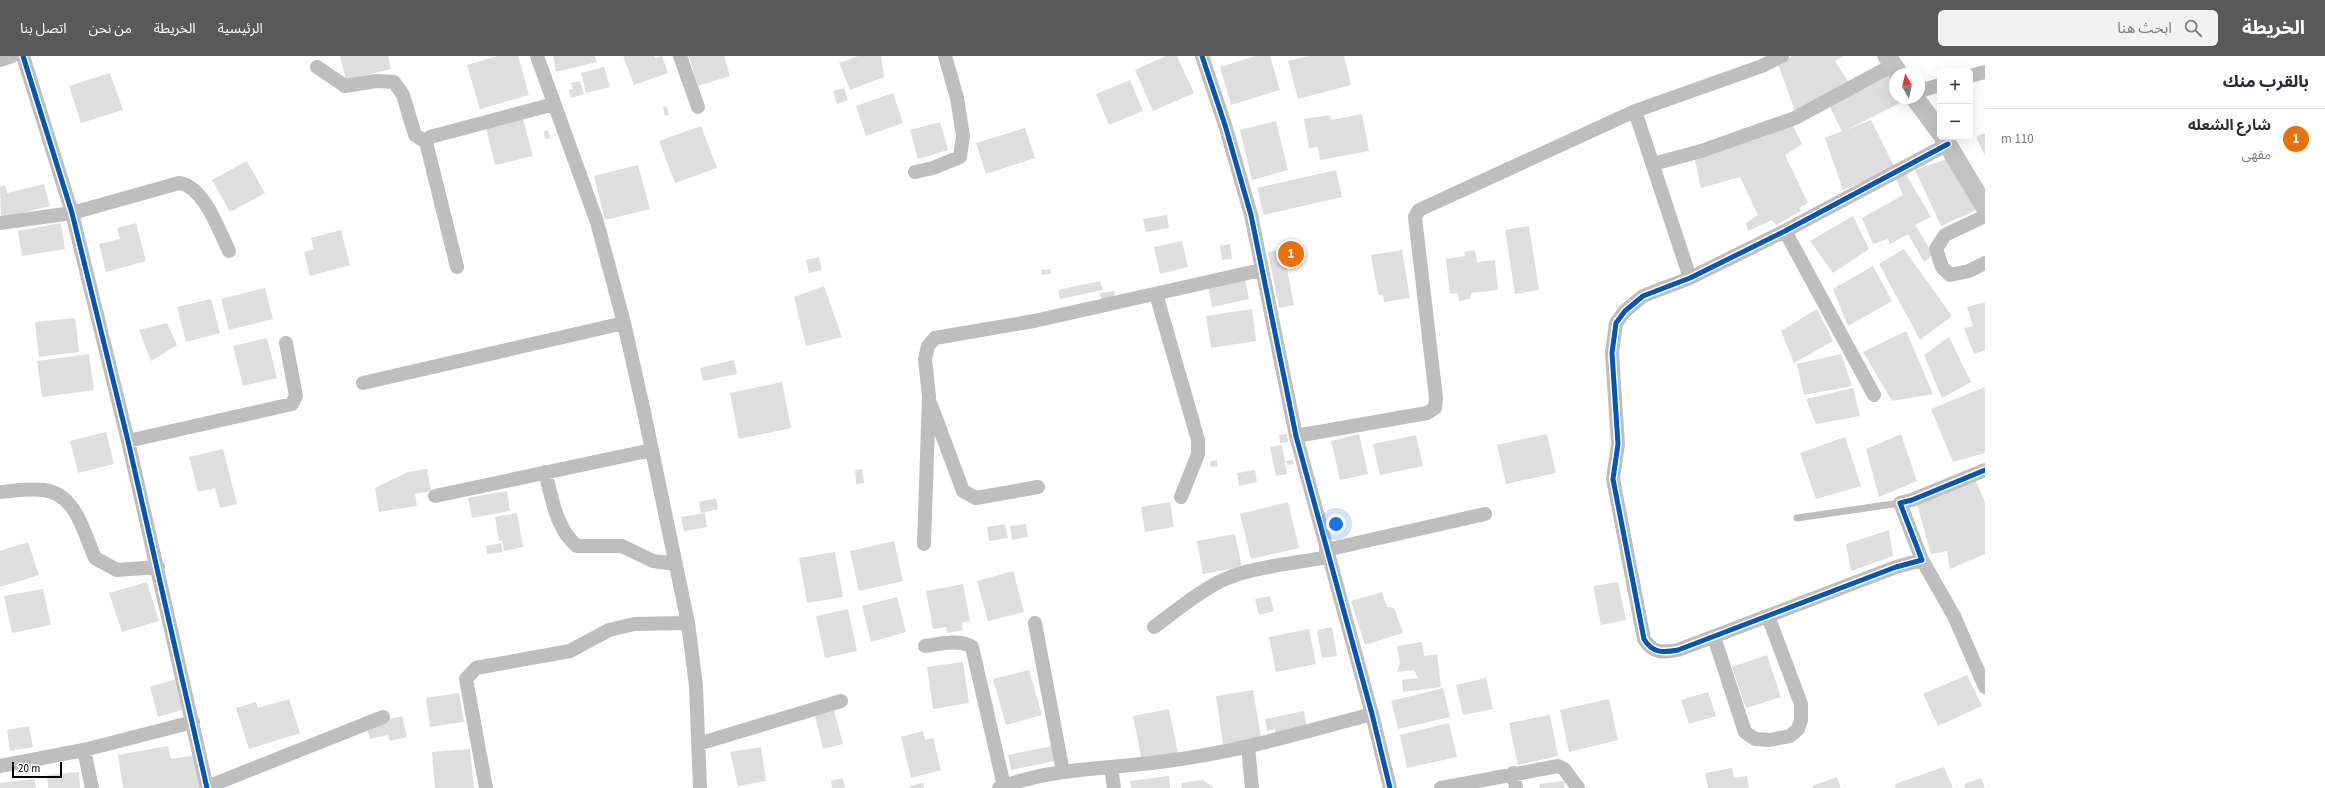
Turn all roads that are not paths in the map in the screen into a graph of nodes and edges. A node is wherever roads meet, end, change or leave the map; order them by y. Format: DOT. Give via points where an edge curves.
graph roads {
  1 [pos="12,56"];
  2 [pos="23,56"];
  3 [pos="537,56"];
  4 [pos="680,56"];
  5 [pos="946,56"];
  6 [pos="1202,56"];
  7 [pos="1782,56"];
  8 [pos="0,60"];
  9 [pos="1893,65"];
  10 [pos="317,67"];
  11 [pos="1985,72"];
  12 [pos="1973,75"];
  13 [pos="1937,86"];
  14 [pos="1925,89"];
  15 [pos="554,104"];
  16 [pos="1919,104"];
  17 [pos="698,107"];
  18 [pos="1636,111"];
  19 [pos="1937,128"];
  20 [pos="1941,140"];
  21 [pos="1945,140"];
  22 [pos="426,142"];
  23 [pos="1653,164"];
  24 [pos="915,172"];
  25 [pos="1985,207"];
  26 [pos="72,213"];
  27 [pos="1985,216"];
  28 [pos="0,223"];
  29 [pos="1785,231"];
  30 [pos="229,252"];
  31 [pos="1985,262"];
  32 [pos="457,268"];
  33 [pos="1261,270"];
  34 [pos="1690,278"];
  35 [pos="1156,294"];
  36 [pos="624,323"];
  37 [pos="286,343"];
  38 [pos="363,383"];
  39 [pos="1874,395"];
  40 [pos="929,399"];
  41 [pos="1296,436"];
  42 [pos="128,441"];
  43 [pos="652,450"];
  44 [pos="1985,470"];
  45 [pos="545,472"];
  46 [pos="1038,487"];
  47 [pos="0,492"];
  48 [pos="435,496"];
  49 [pos="1181,497"];
  50 [pos="1900,503"];
  51 [pos="1485,514"];
  52 [pos="1797,518"];
  53 [pos="924,544"];
  54 [pos="1327,554"];
  55 [pos="1922,560"];
  56 [pos="676,564"];
  57 [pos="158,567"];
  58 [pos="1768,616"];
  59 [pos="688,623"];
  60 [pos="1035,623"];
  61 [pos="1154,627"];
  62 [pos="1714,637"];
  63 [pos="925,646"];
  64 [pos="1985,687"];
  65 [pos="841,701"];
  66 [pos="1372,714"];
  67 [pos="383,717"];
  68 [pos="193,722"];
  69 [pos="698,744"];
  70 [pos="1248,746"];
  71 [pos="84,750"];
  72 [pos="0,766"];
  73 [pos="1111,766"];
  74 [pos="1063,772"];
  75 [pos="1512,773"];
  76 [pos="1002,787"];
  77 [pos="92,788"];
  78 [pos="207,788"];
  79 [pos="486,788"];
  80 [pos="700,788"];
  81 [pos="1114,788"];
  82 [pos="1252,788"];
  83 [pos="1390,788"];
  84 [pos="1441,788"];
  85 [pos="1516,788"];
  86 [pos="1578,788"];
  1 -- 8 [label="street"];
  2 -- 26 [label="street"];
  3 -- 15 [label="street"];
  4 -- 17 [label="street"];
  5 -- 24 [label="street" via="957,98 963,136 960,157"];
  6 -- 33 [label="street" via="1251,215"];
  7 -- 18 [label="street" via="1762,66"];
  9 -- 23 [label="street" via="1795,118 1701,151"];
  10 -- 22 [label="street" via="345,86 376,81 394,82 403,95 415,135"];
  11 -- 12 [label="street"];
  13 -- 14 [label="street"];
  15 -- 22 [label="street" via="430,137"];
  15 -- 36 [label="street" via="597,222"];
  16 -- 19 [label="street"];
  18 -- 23 [label="street"];
  18 -- 41 [label="street" via="1419,210 1415,217 1436,398 1435,408 1427,413"];
  20 -- 29 [label="street"];
  21 -- 25 [label="street"];
  22 -- 32 [label="street"];
  23 -- 34 [label="street"];
  26 -- 28 [label="street"];
  26 -- 30 [label="street" via="179,183 185,184 204,199"];
  26 -- 42 [label="street"];
  27 -- 31 [label="street" via="1945,235 1936,249 1942,267 1950,275 1969,271"];
  29 -- 34 [label="street"];
  29 -- 39 [label="street"];
  33 -- 35 [label="street"];
  33 -- 41 [label="street"];
  34 -- 62 [label="street" via="1643,296 1625,311 1616,323 1612,353 1618,444 1613,479 1644,639 1649,647 1657,652 1667,652"];
  35 -- 40 [label="street" via="1034,321 935,338 928,346 925,359"];
  35 -- 49 [label="street" via="1198,440 1198,454"];
  36 -- 38 [label="street"];
  36 -- 43 [label="street"];
  37 -- 42 [label="street" via="296,396 292,404"];
  40 -- 46 [label="street" via="963,491 976,498"];
  40 -- 53 [label="street"];
  41 -- 54 [label="street"];
  42 -- 57 [label="street"];
  43 -- 45 [label="street"];
  43 -- 56 [label="street"];
  44 -- 50 [label="street"];
  45 -- 48 [label="street"];
  45 -- 56 [label="street" via="558,519 566,537 577,546 622,546 653,561"];
  47 -- 57 [label="street" via="43,489 58,494 74,509 95,558 117,570"];
  50 -- 52 [label="lane"];
  50 -- 55 [label="street"];
  51 -- 54 [label="street"];
  54 -- 61 [label="street" via="1224,580 1206,589"];
  54 -- 66 [label="street"];
  55 -- 58 [label="street" via="1896,567"];
  55 -- 64 [label="street" via="1954,616"];
  56 -- 59 [label="street"];
  57 -- 68 [label="street"];
  58 -- 62 [label="street"];
  58 -- 62 [label="street" via="1801,704 1798,729 1790,736 1770,740 1755,739 1745,732"];
  59 -- 69 [label="street" via="696,686"];
  59 -- 79 [label="street" via="634,624 610,630 570,652 476,668 466,679"];
  60 -- 74 [label="street"];
  63 -- 76 [label="street" via="953,643 972,647"];
  65 -- 69 [label="street"];
  66 -- 70 [label="street"];
  66 -- 83 [label="street"];
  67 -- 78 [label="street"];
  68 -- 71 [label="street"];
  68 -- 78 [label="street"];
  69 -- 80 [label="street"];
  70 -- 73 [label="street" via="1168,761"];
  70 -- 82 [label="street"];
  71 -- 72 [label="street"];
  71 -- 77 [label="street"];
  73 -- 74 [label="street"];
  73 -- 81 [label="street"];
  74 -- 76 [label="street" via="1041,775"];
  75 -- 84 [label="street"];
  75 -- 85 [label="street"];
  75 -- 86 [label="street" via="1558,766 1564,769"];
}
